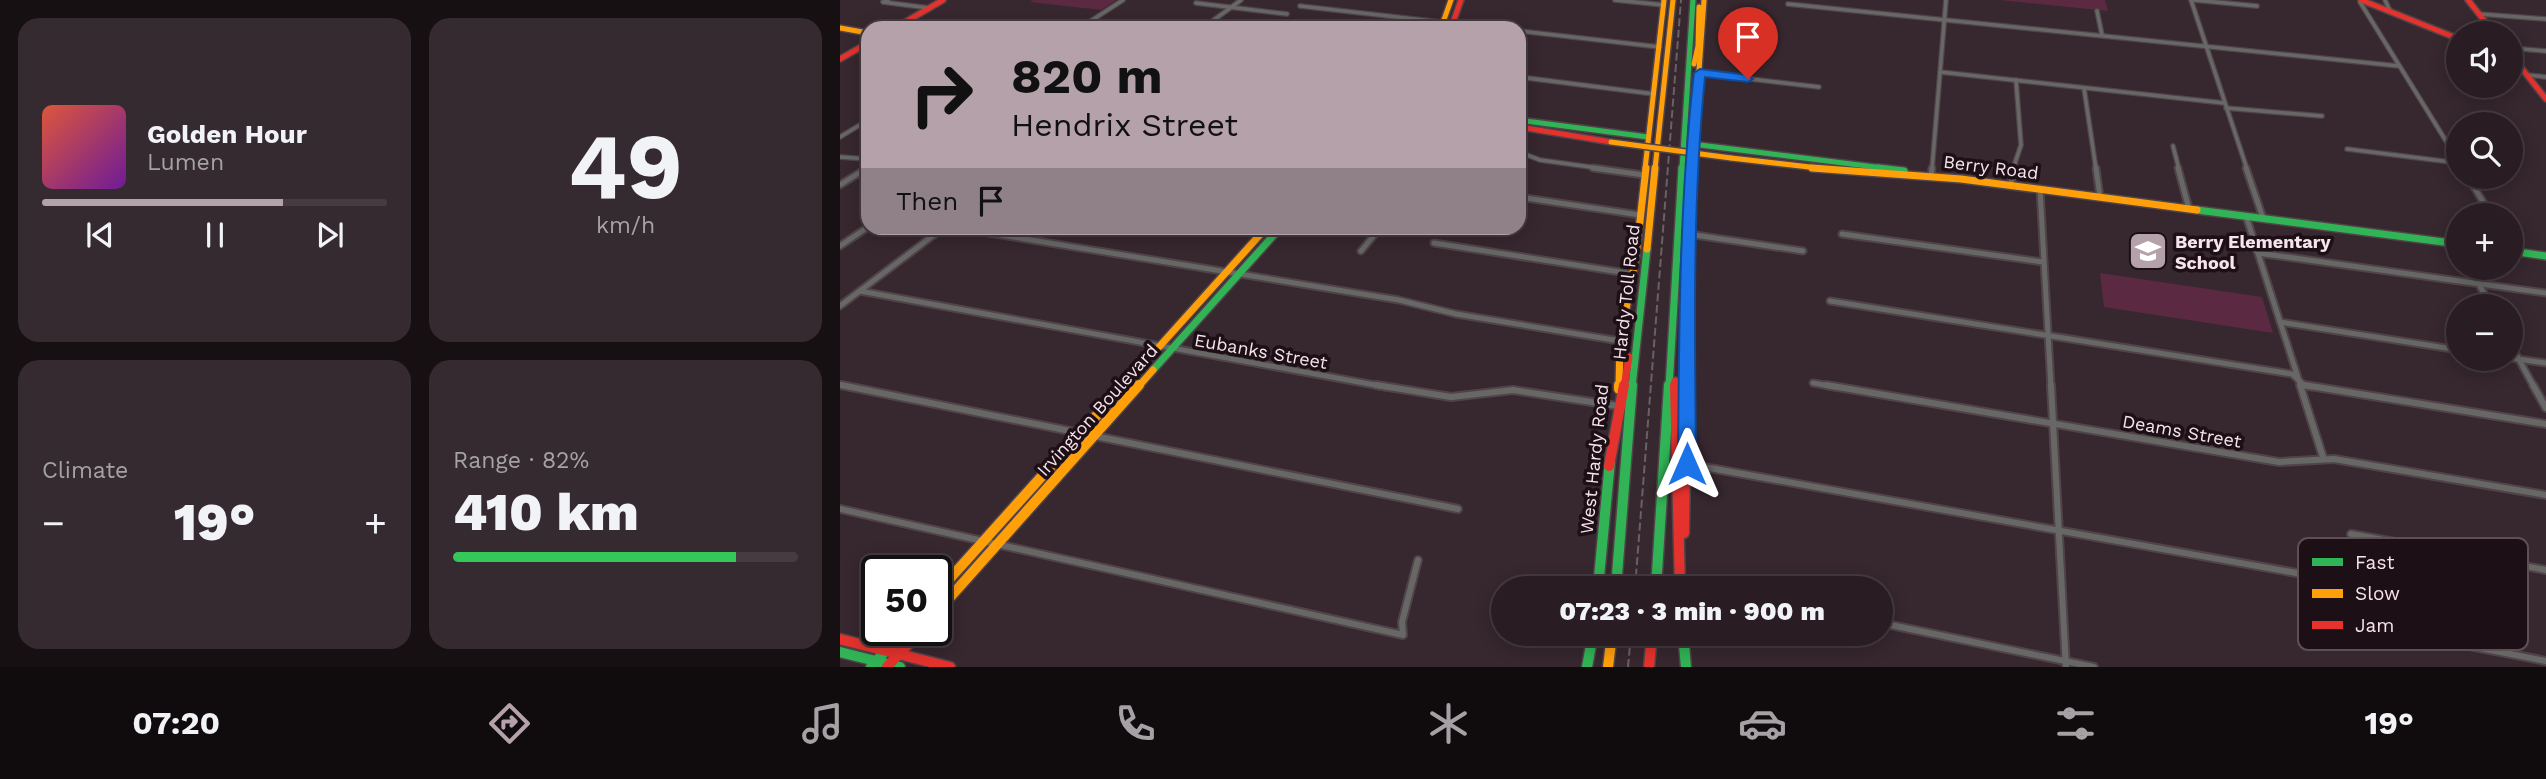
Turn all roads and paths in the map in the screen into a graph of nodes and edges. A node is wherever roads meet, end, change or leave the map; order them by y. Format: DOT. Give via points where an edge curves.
graph roads {
  1 [pos="888,0"];
  2 [pos="943,0"];
  3 [pos="1123,0"];
  4 [pos="1241,0"];
  5 [pos="1451,0"];
  6 [pos="1461,0"];
  7 [pos="1615,0"];
  8 [pos="1674,0"];
  9 [pos="1693,0"];
  10 [pos="1702,0"];
  11 [pos="1946,0"];
  12 [pos="2193,0"];
  13 [pos="2361,0"];
  14 [pos="2385,0"];
  15 [pos="2468,0"];
  16 [pos="1196,3"];
  17 [pos="1664,3"];
  18 [pos="1788,4"];
  19 [pos="1300,6"];
  20 [pos="2257,6"];
  21 [pos="1231,7"];
  22 [pos="929,8"];
  23 [pos="2097,11"];
  24 [pos="2390,12"];
  25 [pos="1287,14"];
  26 [pos="2479,14"];
  27 [pos="1945,19"];
  28 [pos="2546,19"];
  29 [pos="907,21"];
  30 [pos="1091,21"];
  31 [pos="1212,21"];
  32 [pos="1411,21"];
  33 [pos="1449,21"];
  34 [pos="1450,21"];
  35 [pos="2485,21"];
  36 [pos="840,28"];
  37 [pos="861,32"];
  38 [pos="1526,32"];
  39 [pos="2446,34"];
  40 [pos="2102,35"];
  41 [pos="2206,46"];
  42 [pos="861,47"];
  43 [pos="1660,47"];
  44 [pos="2523,49"];
  45 [pos="2546,51"];
  46 [pos="840,59"];
  47 [pos="2399,66"];
  48 [pos="2523,70"];
  49 [pos="1940,72"];
  50 [pos="1700,73"];
  51 [pos="2527,75"];
  52 [pos="2546,77"];
  53 [pos="1526,78"];
  54 [pos="2016,80"];
  55 [pos="1819,87"];
  56 [pos="2084,88"];
  57 [pos="1654,93"];
  58 [pos="2546,99"];
  59 [pos="1686,101"];
  60 [pos="2225,106"];
  61 [pos="2322,117"];
  62 [pos="861,124"];
  63 [pos="1526,124"];
  64 [pos="1526,124"];
  65 [pos="840,137"];
  66 [pos="1648,137"];
  67 [pos="2446,141"];
  68 [pos="1692,144"];
  69 [pos="2173,146"];
  70 [pos="2347,149"];
  71 [pos="1526,155"];
  72 [pos="840,157"];
  73 [pos="861,159"];
  74 [pos="2446,160"];
  75 [pos="1860,169"];
  76 [pos="861,172"];
  77 [pos="1644,175"];
  78 [pos="1931,176"];
  79 [pos="840,185"];
  80 [pos="2011,186"];
  81 [pos="2040,189"];
  82 [pos="2100,197"];
  83 [pos="1526,198"];
  84 [pos="2189,209"];
  85 [pos="1640,215"];
  86 [pos="2246,216"];
  87 [pos="2263,218"];
  88 [pos="861,232"];
  89 [pos="1688,234"];
  90 [pos="1842,234"];
  91 [pos="934,235"];
  92 [pos="1001,235"];
  93 [pos="1260,235"];
  94 [pos="1274,235"];
  95 [pos="1374,235"];
  96 [pos="1434,243"];
  97 [pos="2446,243"];
  98 [pos="840,246"];
  99 [pos="1361,251"];
  100 [pos="1802,251"];
  101 [pos="2523,252"];
  102 [pos="2258,253"];
  103 [pos="2546,256"];
  104 [pos="2043,262"];
  105 [pos="1227,272"];
  106 [pos="1239,274"];
  107 [pos="1633,274"];
  108 [pos="1643,278"];
  109 [pos="2476,280"];
  110 [pos="2479,285"];
  111 [pos="860,291"];
  112 [pos="2546,293"];
  113 [pos="2484,294"];
  114 [pos="1830,302"];
  115 [pos="840,306"];
  116 [pos="2280,322"];
  117 [pos="2049,336"];
  118 [pos="1620,341"];
  119 [pos="1672,345"];
  120 [pos="1160,346"];
  121 [pos="2446,348"];
  122 [pos="1173,349"];
  123 [pos="2523,359"];
  124 [pos="2546,363"];
  125 [pos="2523,371"];
  126 [pos="2297,380"];
  127 [pos="1813,383"];
  128 [pos="840,385"];
  129 [pos="1618,406"];
  130 [pos="2546,408"];
  131 [pos="2053,424"];
  132 [pos="2546,424"];
  133 [pos="1081,433"];
  134 [pos="1095,436"];
  135 [pos="2323,457"];
  136 [pos="1687,464"];
  137 [pos="1609,466"];
  138 [pos="2546,495"];
  139 [pos="840,509"];
  140 [pos="1458,509"];
  141 [pos="2059,530"];
  142 [pos="2351,534"];
  143 [pos="2373,538"];
  144 [pos="985,540"];
  145 [pos="999,542"];
  146 [pos="1418,560"];
  147 [pos="2528,567"];
  148 [pos="2546,570"];
  149 [pos="2298,573"];
  150 [pos="952,576"];
  151 [pos="1599,576"];
  152 [pos="1617,576"];
  153 [pos="1657,576"];
  154 [pos="1680,576"];
  155 [pos="1682,576"];
  156 [pos="952,594"];
  157 [pos="1893,626"];
  158 [pos="840,639"];
  159 [pos="890,646"];
  160 [pos="906,646"];
  161 [pos="1590,646"];
  162 [pos="1611,646"];
  163 [pos="1651,646"];
  164 [pos="1684,646"];
  165 [pos="2490,650"];
  166 [pos="885,651"];
  167 [pos="840,652"];
  168 [pos="899,654"];
  169 [pos="2546,661"];
  170 [pos="874,664"];
  171 [pos="2066,664"];
  172 [pos="888,666"];
  173 [pos="900,667"];
  174 [pos="950,667"];
  175 [pos="1587,667"];
  176 [pos="1608,667"];
  177 [pos="1649,667"];
  178 [pos="1686,667"];
  179 [pos="2094,667"];
  1 -- 22 [label="street" via="883,2"];
  2 -- 22 [label="main road"];
  3 -- 30 [label="street"];
  4 -- 21 [label="street"];
  5 -- 33 [label="main road"];
  6 -- 34 [label="main road"];
  7 -- 17 [label="street"];
  8 -- 108 [label="main road, Hardy Toll Road"];
  9 -- 59 [label="main road"];
  10 -- 50 [label="main road"];
  10 -- 59 [label="main road"];
  11 -- 27 [label="street"];
  12 -- 20 [label="street"];
  12 -- 41 [label="street"];
  13 -- 24 [label="main road"];
  13 -- 47 [label="street"];
  14 -- 24 [label="street"];
  15 -- 26 [label="main road"];
  16 -- 21 [label="street"];
  17 -- 43 [label="main road, West Hardy Road"];
  18 -- 27 [label="street"];
  19 -- 32 [label="street"];
  21 -- 25 [label="street"];
  21 -- 31 [label="street"];
  22 -- 29 [label="main road"];
  23 -- 40 [label="street"];
  24 -- 39 [label="main road"];
  26 -- 28 [label="street"];
  26 -- 35 [label="main road"];
  27 -- 40 [label="street"];
  27 -- 49 [label="street"];
  36 -- 37 [label="main road"];
  38 -- 43 [label="street"];
  40 -- 41 [label="street"];
  41 -- 47 [label="street"];
  41 -- 60 [label="street"];
  42 -- 46 [label="main road"];
  43 -- 57 [label="main road, West Hardy Road"];
  44 -- 45 [label="street"];
  47 -- 67 [label="street"];
  48 -- 51 [label="main road"];
  49 -- 54 [label="street"];
  49 -- 78 [label="street"];
  50 -- 55 [label="street"];
  50 -- 68 [label="main road"];
  51 -- 52 [label="street"];
  51 -- 58 [label="main road"];
  53 -- 57 [label="street"];
  54 -- 56 [label="street"];
  54 -- 80 [label="street" via="2021,145"];
  56 -- 60 [label="street"];
  56 -- 82 [label="street"];
  57 -- 66 [label="main road, West Hardy Road"];
  59 -- 119 [label="main road"];
  60 -- 61 [label="street"];
  60 -- 87 [label="street"];
  62 -- 65 [label="street"];
  63 -- 66 [label="main road"];
  64 -- 75 [label="main road, Berry Road, bridge" via="1611,142"];
  66 -- 77 [label="main road, West Hardy Road"];
  68 -- 75 [label="main road"];
  68 -- 89 [label="main road"];
  69 -- 84 [label="street"];
  70 -- 74 [label="street"];
  71 -- 77 [label="street"];
  72 -- 73 [label="street"];
  75 -- 78 [label="main road, Berry Road"];
  76 -- 79 [label="street"];
  77 -- 85 [label="main road, West Hardy Road"];
  78 -- 80 [label="main road, Berry Road"];
  80 -- 81 [label="main road, Berry Road"];
  81 -- 82 [label="main road, Berry Road"];
  81 -- 104 [label="street"];
  82 -- 84 [label="main road, Berry Road"];
  83 -- 85 [label="street"];
  84 -- 86 [label="main road, Berry Road"];
  85 -- 107 [label="main road, West Hardy Road"];
  86 -- 87 [label="main road, Berry Road"];
  86 -- 102 [label="street"];
  87 -- 97 [label="main road, Berry Road"];
  88 -- 98 [label="street"];
  89 -- 100 [label="street"];
  89 -- 136 [label="main road"];
  90 -- 104 [label="street"];
  91 -- 111 [label="street"];
  92 -- 105 [label="street"];
  93 -- 105 [label="main road, Irvington Boulevard"];
  94 -- 106 [label="main road, Irvington Boulevard"];
  95 -- 99 [label="street"];
  96 -- 107 [label="street"];
  101 -- 103 [label="main road"];
  102 -- 110 [label="street"];
  102 -- 116 [label="street"];
  104 -- 117 [label="street"];
  105 -- 106 [label="street"];
  105 -- 120 [label="main road, Irvington Boulevard"];
  106 -- 118 [label="street"];
  106 -- 122 [label="main road, Irvington Boulevard"];
  107 -- 118 [label="main road, West Hardy Road"];
  108 -- 137 [label="main road"];
  108 -- 152 [label="main road, Hardy Toll Road"];
  109 -- 110 [label="street"];
  110 -- 112 [label="street"];
  110 -- 113 [label="street"];
  111 -- 115 [label="street"];
  111 -- 120 [label="street, Eubanks Street"];
  114 -- 117 [label="street"];
  116 -- 121 [label="street"];
  116 -- 126 [label="street"];
  117 -- 126 [label="street" via="2292,374"];
  117 -- 131 [label="street"];
  118 -- 129 [label="main road, West Hardy Road"];
  119 -- 153 [label="main road"];
  119 -- 154 [label="main road"];
  120 -- 122 [label="street, Eubanks Street"];
  120 -- 133 [label="main road, Irvington Boulevard"];
  122 -- 129 [label="street, Eubanks Street" via="1424,394 1451,397 1513,390"];
  122 -- 134 [label="main road, Irvington Boulevard"];
  123 -- 124 [label="street"];
  125 -- 130 [label="street"];
  126 -- 132 [label="street" via="2305,386"];
  126 -- 135 [label="street"];
  127 -- 131 [label="street, Deams Street"];
  128 -- 133 [label="street"];
  129 -- 137 [label="main road, West Hardy Road"];
  131 -- 135 [label="street, Deams Street" via="2279,462"];
  131 -- 141 [label="street"];
  133 -- 134 [label="street"];
  133 -- 144 [label="main road, Irvington Boulevard"];
  134 -- 140 [label="street"];
  134 -- 145 [label="main road, Irvington Boulevard"];
  135 -- 138 [label="street, Deams Street"];
  136 -- 141 [label="street"];
  136 -- 155 [label="main road"];
  137 -- 151 [label="main road, West Hardy Road"];
  139 -- 144 [label="street"];
  141 -- 149 [label="street"];
  141 -- 171 [label="street"];
  142 -- 143 [label="street"];
  144 -- 145 [label="street"];
  144 -- 150 [label="main road, Irvington Boulevard"];
  145 -- 146 [label="street" via="1403,635 1402,622"];
  145 -- 156 [label="main road, Irvington Boulevard"];
  147 -- 148 [label="street"];
  157 -- 171 [label="street"];
  158 -- 166 [label="main road"];
  159 -- 166 [label="main road"];
  160 -- 168 [label="main road"];
  161 -- 175 [label="main road"];
  162 -- 176 [label="main road"];
  163 -- 177 [label="main road"];
  164 -- 178 [label="main road"];
  165 -- 169 [label="street"];
  166 -- 168 [label="main road"];
  166 -- 170 [label="main road"];
  167 -- 170 [label="main road"];
  168 -- 172 [label="main road"];
  168 -- 174 [label="main road"];
  170 -- 172 [label="main road"];
  171 -- 179 [label="street"];
  172 -- 173 [label="main road"];
}
